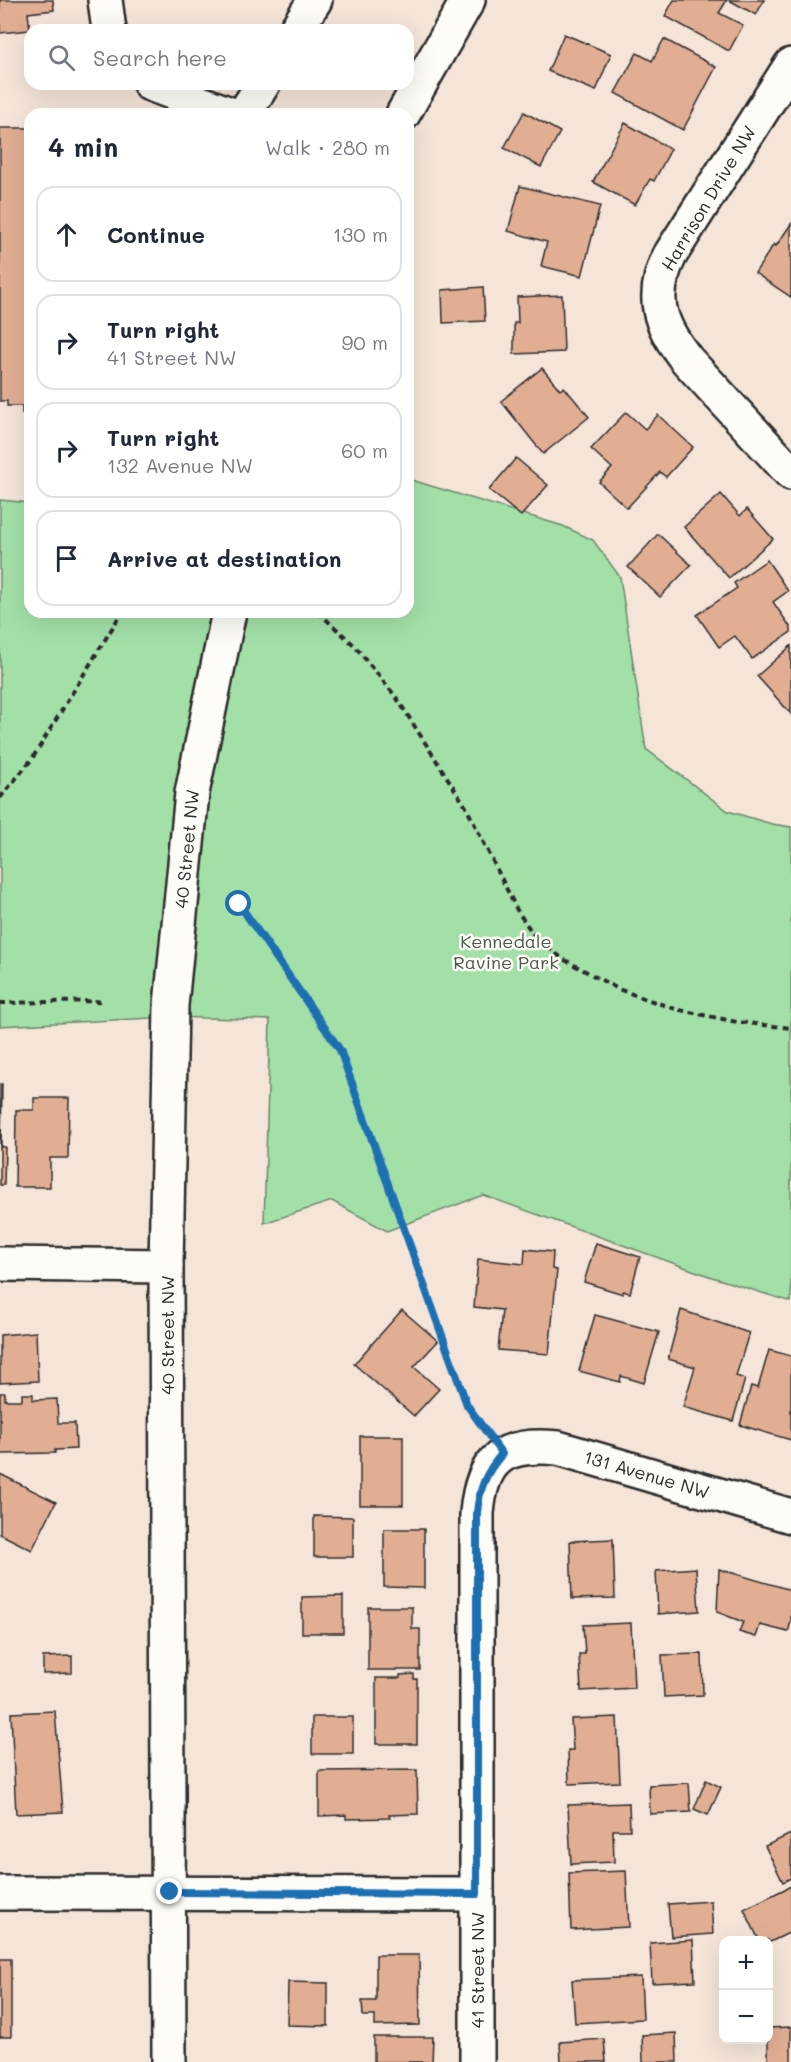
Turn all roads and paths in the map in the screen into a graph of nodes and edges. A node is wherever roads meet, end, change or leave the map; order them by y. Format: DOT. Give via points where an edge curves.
graph roads {
  1 [pos="105,0"];
  2 [pos="315,0"];
  3 [pos="468,0"];
  4 [pos="108,24"];
  5 [pos="300,24"];
  6 [pos="791,65"];
  7 [pos="259,90"];
  8 [pos="164,97"];
  9 [pos="207,108"];
  10 [pos="248,108"];
  11 [pos="406,108"];
  12 [pos="791,473"];
  13 [pos="118,618"];
  14 [pos="228,618"];
  15 [pos="325,618"];
  16 [pos="0,798"];
  17 [pos="239,904"];
  18 [pos="104,1001"];
  19 [pos="0,1003"];
  20 [pos="791,1028"];
  21 [pos="0,1264"];
  22 [pos="166,1266"];
  23 [pos="502,1454"];
  24 [pos="791,1516"];
  25 [pos="170,1892"];
  26 [pos="0,1893"];
  27 [pos="477,1894"];
  28 [pos="169,2062"];
  29 [pos="477,2062"];
  1 -- 4 [label="street"];
  2 -- 5 [label="street"];
  3 -- 11 [label="street"];
  6 -- 12 [label="street, Harrison Drive NW" via="670,255 662,272 658,307 664,326 680,351"];
  7 -- 10 [label="street"];
  8 -- 9 [label="street"];
  13 -- 16 [label="path" via="32,759"];
  14 -- 22 [label="street, 40 Street NW" via="192,793 171,1005"];
  15 -- 20 [label="path" via="354,645 396,697 466,807 518,912 536,938 563,959 618,989 675,1009"];
  17 -- 23 [label="path" via="340,1050 467,1405"];
  18 -- 19 [label="path"];
  21 -- 22 [label="street"];
  22 -- 25 [label="street, 40 Street NW"];
  23 -- 24 [label="street, 131 Avenue NW" via="536,1446 558,1448"];
  23 -- 27 [label="street, 41 Street NW" via="491,1466 478,1495"];
  25 -- 26 [label="street"];
  25 -- 27 [label="street"];
  25 -- 28 [label="street, 40 Street NW"];
  27 -- 29 [label="street, 41 Street NW"];
}
